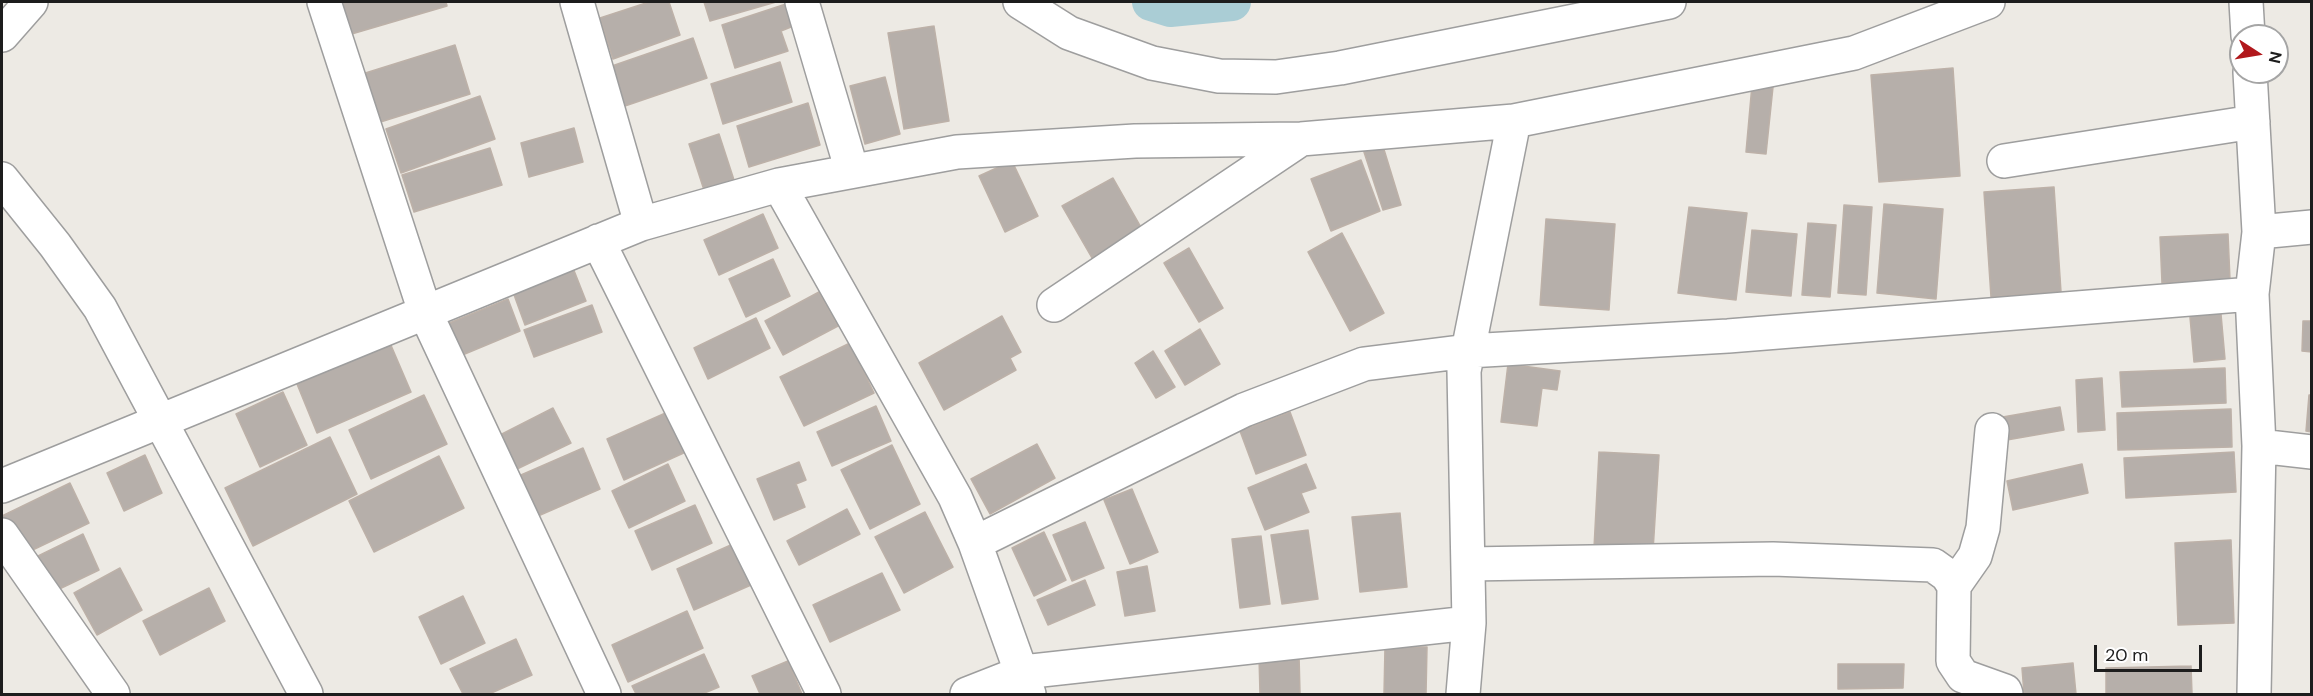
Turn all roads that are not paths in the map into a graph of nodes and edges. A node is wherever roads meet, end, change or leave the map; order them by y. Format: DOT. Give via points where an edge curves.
graph roads {
  1 [pos="32,2"];
  2 [pos="324,2"];
  3 [pos="577,2"];
  4 [pos="802,2"];
  5 [pos="1020,2"];
  6 [pos="1669,2"];
  7 [pos="1981,2"];
  8 [pos="2246,2"];
  9 [pos="2247,24"];
  10 [pos="2,35"];
  11 [pos="2251,84"];
  12 [pos="1514,121"];
  13 [pos="2253,122"];
  14 [pos="1301,139"];
  15 [pos="2004,161"];
  16 [pos="852,171"];
  17 [pos="2,179"];
  18 [pos="779,184"];
  19 [pos="641,224"];
  20 [pos="2312,227"];
  21 [pos="2259,232"];
  22 [pos="598,241"];
  23 [pos="2252,294"];
  24 [pos="1054,305"];
  25 [pos="425,312"];
  26 [pos="1468,351"];
  27 [pos="159,421"];
  28 [pos="1992,430"];
  29 [pos="2259,447"];
  30 [pos="2312,452"];
  31 [pos="2,486"];
  32 [pos="2,535"];
  33 [pos="975,543"];
  34 [pos="1468,564"];
  35 [pos="1954,586"];
  36 [pos="1469,623"];
  37 [pos="1026,683"];
  38 [pos="113,694"];
  39 [pos="306,694"];
  40 [pos="604,694"];
  41 [pos="824,694"];
  42 [pos="967,694"];
  43 [pos="1463,694"];
  44 [pos="2006,694"];
  45 [pos="2254,694"];
  1 -- 10 [label="street"];
  2 -- 25 [label="street"];
  3 -- 19 [label="street"];
  4 -- 16 [label="street"];
  5 -- 6 [label="street" via="1069,33 1152,63 1219,76 1276,77 1340,68"];
  7 -- 12 [label="street" via="1854,53"];
  8 -- 9 [label="street"];
  11 -- 13 [label="street"];
  12 -- 14 [label="street"];
  12 -- 26 [label="street"];
  13 -- 15 [label="street"];
  13 -- 21 [label="street"];
  14 -- 16 [label="street" via="1135,141 957,152"];
  14 -- 24 [label="street"];
  16 -- 18 [label="street"];
  17 -- 27 [label="street" via="100,308"];
  18 -- 19 [label="street"];
  18 -- 33 [label="street" via="955,497"];
  19 -- 22 [label="street"];
  20 -- 21 [label="street"];
  21 -- 23 [label="street"];
  22 -- 25 [label="street"];
  22 -- 41 [label="street"];
  23 -- 26 [label="street" via="1728,336"];
  23 -- 29 [label="street"];
  25 -- 27 [label="street"];
  25 -- 40 [label="street"];
  26 -- 33 [label="street" via="1364,364 1244,410"];
  26 -- 34 [label="street" via="1464,371"];
  27 -- 31 [label="street"];
  27 -- 39 [label="street"];
  28 -- 35 [label="street" via="1983,528 1975,556"];
  29 -- 30 [label="street"];
  29 -- 45 [label="street"];
  32 -- 38 [label="street"];
  33 -- 37 [label="street"];
  34 -- 35 [label="street" via="1773,559 1933,565"];
  34 -- 36 [label="street"];
  35 -- 44 [label="street" via="1953,661 1963,676"];
  36 -- 37 [label="street"];
  36 -- 43 [label="street"];
  37 -- 42 [label="street"];
}
